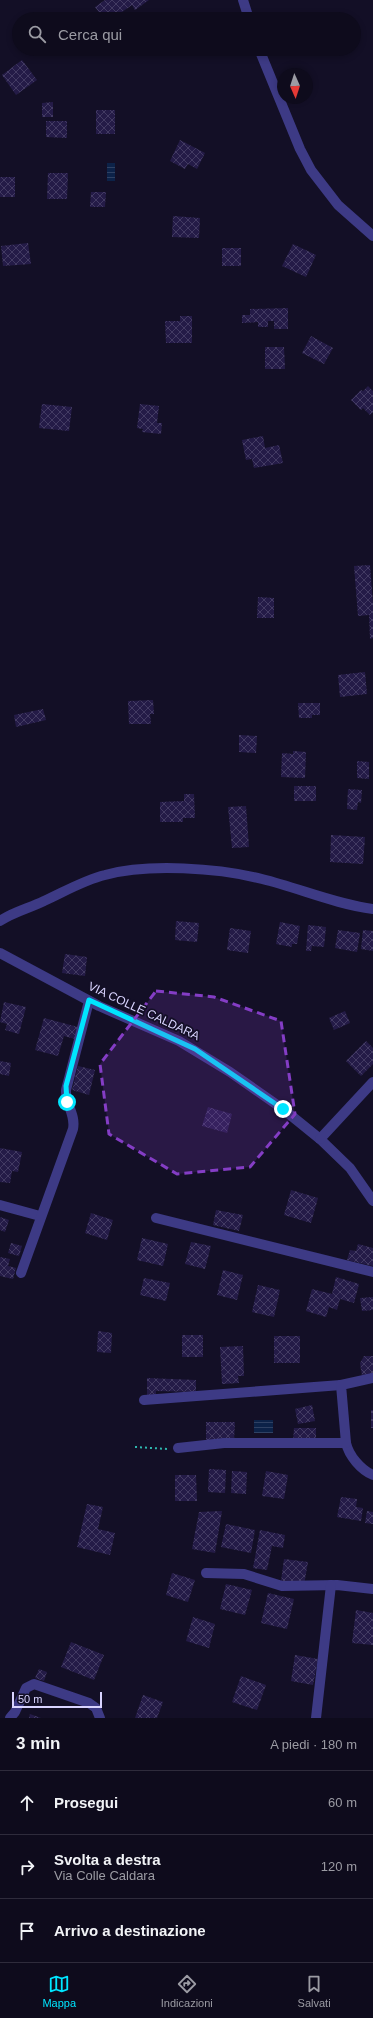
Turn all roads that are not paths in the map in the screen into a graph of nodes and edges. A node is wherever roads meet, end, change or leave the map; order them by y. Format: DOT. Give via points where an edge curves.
graph roads {
  1 [pos="243,0"];
  2 [pos="247,12"];
  3 [pos="262,56"];
  4 [pos="373,236"];
  5 [pos="373,909"];
  6 [pos="0,921"];
  7 [pos="0,953"];
  8 [pos="89,1000"];
  9 [pos="373,1082"];
  10 [pos="320,1139"];
  11 [pos="373,1201"];
  12 [pos="0,1205"];
  13 [pos="40,1216"];
  14 [pos="156,1218"];
  15 [pos="373,1272"];
  16 [pos="20,1274"];
  17 [pos="373,1378"];
  18 [pos="341,1385"];
  19 [pos="144,1400"];
  20 [pos="346,1443"];
  21 [pos="178,1448"];
  22 [pos="373,1475"];
  23 [pos="206,1573"];
  24 [pos="331,1585"];
  25 [pos="373,1589"];
  26 [pos="10,1718"];
  27 [pos="100,1718"];
  28 [pos="316,1718"];
  1 -- 2 [label="street"];
  3 -- 4 [label="street" via="311,170 338,205"];
  5 -- 6 [label="street" via="338,902 242,875 199,870 137,869 93,879"];
  7 -- 8 [label="street, VIA COLLE CALDARA"];
  8 -- 10 [label="street, VIA COLLE CALDARA" via="195,1049 277,1105"];
  8 -- 13 [label="street" via="66,1090 73,1126"];
  9 -- 10 [label="street"];
  10 -- 11 [label="street, VIA COLLE CALDARA" via="350,1168"];
  12 -- 13 [label="street"];
  13 -- 16 [label="street"];
  14 -- 15 [label="street"];
  17 -- 18 [label="street"];
  18 -- 19 [label="street"];
  18 -- 20 [label="street"];
  20 -- 21 [label="street" via="224,1443"];
  20 -- 22 [label="street" via="353,1458"];
  23 -- 24 [label="street" via="244,1574 282,1586"];
  24 -- 25 [label="street"];
  24 -- 28 [label="street"];
  26 -- 27 [label="street" via="26,1688 37,1684 89,1703 96,1708"];
}
